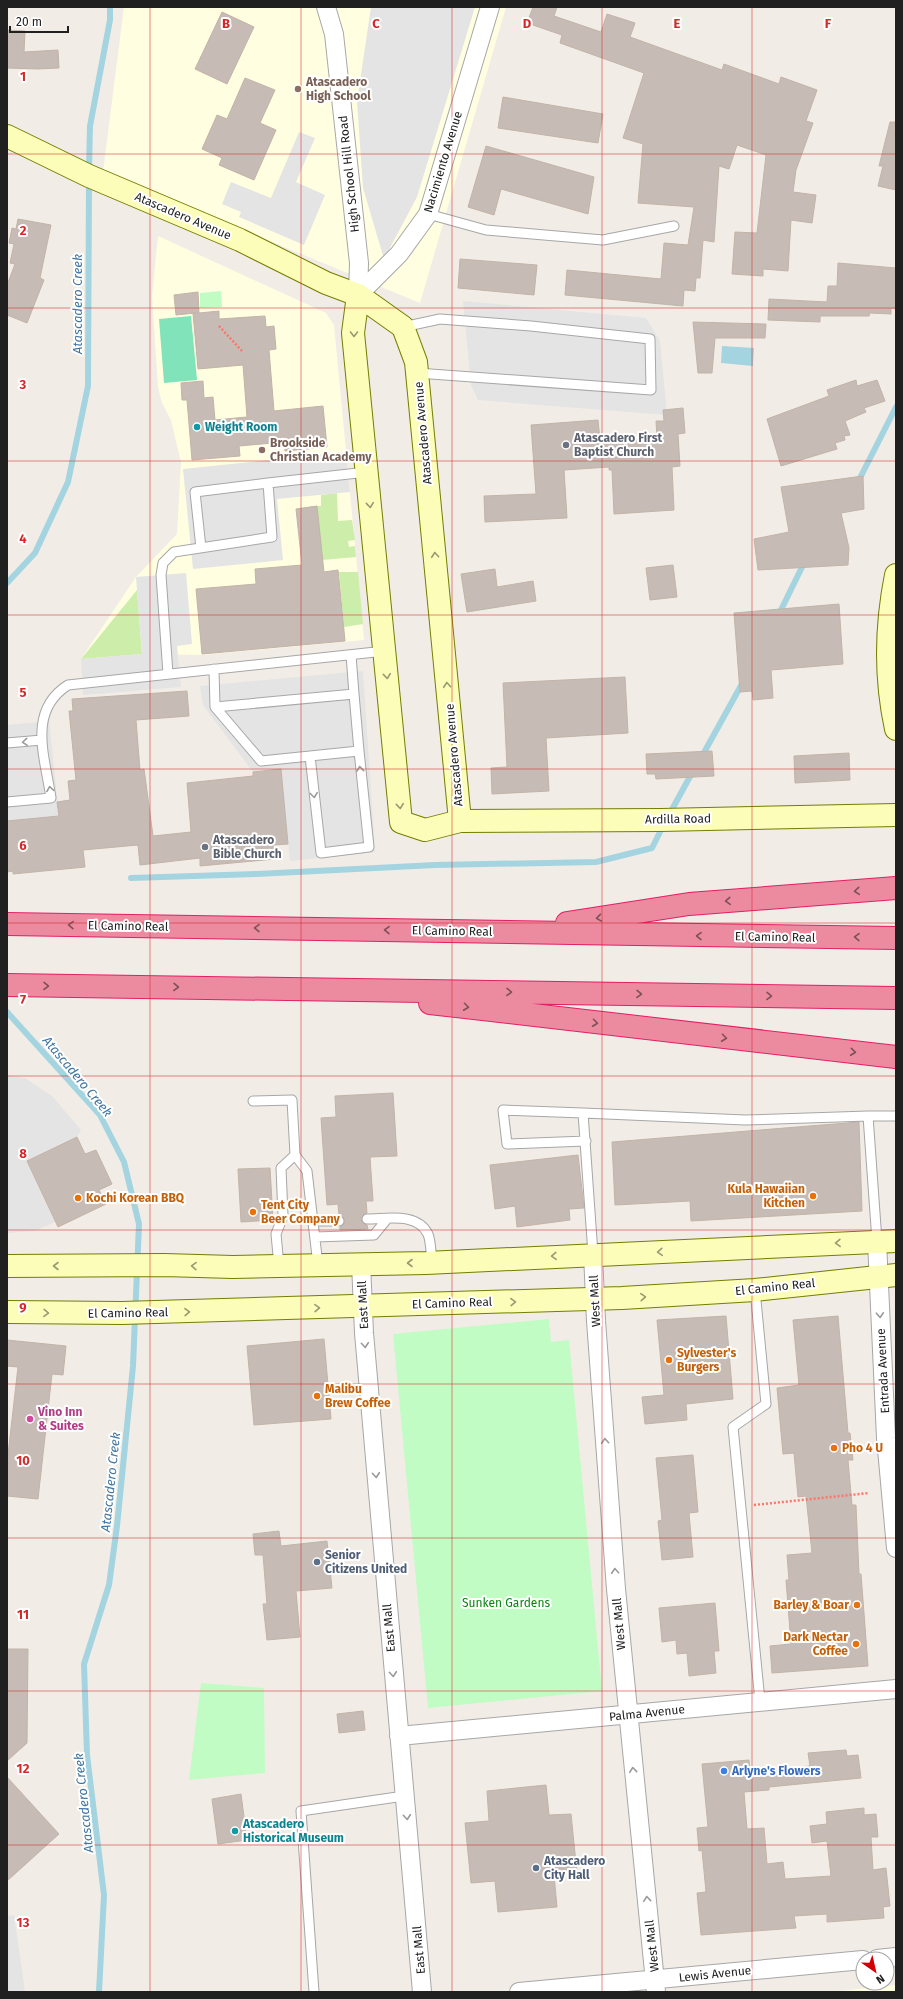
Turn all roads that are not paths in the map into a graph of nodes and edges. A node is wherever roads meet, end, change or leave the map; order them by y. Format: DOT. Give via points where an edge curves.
graph roads {
  1 [pos="326,7"];
  2 [pos="490,7"];
  3 [pos="7,136"];
  4 [pos="428,214"];
  5 [pos="674,226"];
  6 [pos="358,295"];
  7 [pos="404,327"];
  8 [pos="417,373"];
  9 [pos="367,472"];
  10 [pos="268,483"];
  11 [pos="201,548"];
  12 [pos="896,575"];
  13 [pos="385,651"];
  14 [pos="351,655"];
  15 [pos="214,669"];
  16 [pos="168,674"];
  17 [pos="354,694"];
  18 [pos="215,707"];
  19 [pos="896,729"];
  20 [pos="42,740"];
  21 [pos="7,743"];
  22 [pos="358,752"];
  23 [pos="310,756"];
  24 [pos="7,802"];
  25 [pos="896,815"];
  26 [pos="460,821"];
  27 [pos="896,888"];
  28 [pos="7,924"];
  29 [pos="510,932"];
  30 [pos="896,938"];
  31 [pos="7,985"];
  32 [pos="316,989"];
  33 [pos="896,998"];
  34 [pos="896,1057"];
  35 [pos="252,1101"];
  36 [pos="583,1113"];
  37 [pos="868,1116"];
  38 [pos="896,1116"];
  39 [pos="586,1141"];
  40 [pos="295,1155"];
  41 [pos="367,1219"];
  42 [pos="387,1219"];
  43 [pos="314,1221"];
  44 [pos="339,1221"];
  45 [pos="315,1237"];
  46 [pos="887,1241"];
  47 [pos="593,1254"];
  48 [pos="432,1262"];
  49 [pos="361,1263"];
  50 [pos="318,1265"];
  51 [pos="7,1266"];
  52 [pos="279,1266"];
  53 [pos="888,1276"];
  54 [pos="755,1290"];
  55 [pos="595,1299"];
  56 [pos="362,1306"];
  57 [pos="7,1315"];
  58 [pos="891,1437"];
  59 [pos="896,1548"];
  60 [pos="896,1689"];
  61 [pos="760,1702"];
  62 [pos="628,1715"];
  63 [pos="399,1736"];
  64 [pos="404,1796"];
  65 [pos="855,1961"];
  66 [pos="656,1986"];
  67 [pos="314,1992"];
  68 [pos="422,1992"];
  69 [pos="519,1992"];
  1 -- 6 [label="street, High School Hill Road" via="334,34 359,263"];
  2 -- 4 [label="street, Nacimiento Avenue"];
  3 -- 6 [label="street, Atascadero Avenue" via="96,179 240,240 326,283"];
  4 -- 5 [label="lane" via="486,230 603,240"];
  4 -- 6 [label="street, Nacimiento Avenue" via="399,254"];
  6 -- 7 [label="street, Atascadero Avenue"];
  6 -- 9 [label="street, Atascadero Avenue, one-way" via="353,333"];
  7 -- 8 [label="street, Atascadero Avenue" via="416,362"];
  7 -- 8 [label="lane" via="440,319 650,339 651,390"];
  26 -- 8 [label="street, Atascadero Avenue, one-way"];
  9 -- 10 [label="lane"];
  9 -- 13 [label="street, Atascadero Avenue, one-way"];
  10 -- 11 [label="lane" via="272,537"];
  10 -- 11 [label="lane" via="195,492"];
  11 -- 16 [label="lane" via="174,552 163,563 161,575"];
  12 -- 19 [label="street" via="890,608 888,643 889,678"];
  13 -- 14 [label="lane"];
  13 -- 26 [label="street, Atascadero Avenue, one-way" via="401,822 425,830"];
  14 -- 15 [label="lane"];
  14 -- 17 [label="lane"];
  15 -- 16 [label="lane"];
  15 -- 18 [label="lane"];
  16 -- 20 [label="lane" via="68,685 56,692 48,702 42,721"];
  17 -- 18 [label="lane"];
  17 -- 22 [label="lane"];
  18 -- 23 [label="lane" via="261,761"];
  20 -- 21 [label="lane, one-way"];
  24 -- 20 [label="lane, one-way" via="51,798"];
  22 -- 23 [label="lane"];
  23 -- 22 [label="lane, one-way" via="321,853 369,847"];
  25 -- 26 [label="street, Ardilla Road"];
  27 -- 29 [label="highway, one-way" via="689,904"];
  29 -- 28 [label="highway, El Camino Real, one-way"];
  30 -- 29 [label="highway, El Camino Real, one-way"];
  31 -- 32 [label="highway, one-way"];
  32 -- 33 [label="highway, one-way"];
  32 -- 34 [label="highway, one-way"];
  35 -- 40 [label="lane" via="292,1100"];
  36 -- 37 [label="lane" via="745,1120"];
  36 -- 39 [label="lane"];
  36 -- 39 [label="lane" via="503,1110 507,1144"];
  37 -- 38 [label="lane"];
  37 -- 46 [label="lane"];
  39 -- 47 [label="lane"];
  40 -- 43 [label="lane" via="308,1171"];
  40 -- 52 [label="lane" via="281,1168 283,1216 276,1234"];
  41 -- 42 [label="lane"];
  42 -- 45 [label="lane" via="374,1235"];
  42 -- 48 [label="lane" via="410,1219 422,1227 428,1235"];
  43 -- 44 [label="lane"];
  43 -- 45 [label="lane"];
  45 -- 50 [label="lane"];
  46 -- 47 [label="street, one-way"];
  46 -- 53 [label="street, Entrada Avenue"];
  47 -- 48 [label="street, one-way"];
  47 -- 55 [label="street, West Mall"];
  48 -- 49 [label="street, one-way"];
  49 -- 50 [label="street"];
  49 -- 56 [label="street, East Mall"];
  50 -- 52 [label="street"];
  52 -- 51 [label="street, one-way"];
  53 -- 54 [label="street, El Camino Real"];
  53 -- 58 [label="street, Entrada Avenue, one-way"];
  55 -- 54 [label="street, El Camino Real, one-way"];
  54 -- 61 [label="lane" via="766,1404 733,1427"];
  56 -- 55 [label="street, El Camino Real, one-way"];
  62 -- 55 [label="street, West Mall, one-way"];
  57 -- 56 [label="street, El Camino Real, one-way"];
  56 -- 63 [label="street, East Mall, one-way"];
  58 -- 59 [label="street, Entrada Avenue"];
  60 -- 61 [label="street, Palma Avenue"];
  61 -- 62 [label="street, Palma Avenue"];
  62 -- 63 [label="street, Palma Avenue"];
  66 -- 62 [label="street, West Mall, one-way"];
  63 -- 64 [label="street, East Mall"];
  64 -- 67 [label="lane" via="301,1811"];
  64 -- 68 [label="street, East Mall, one-way"];
  65 -- 66 [label="street, Lewis Avenue"];
  66 -- 69 [label="street, Lewis Avenue"];
}
